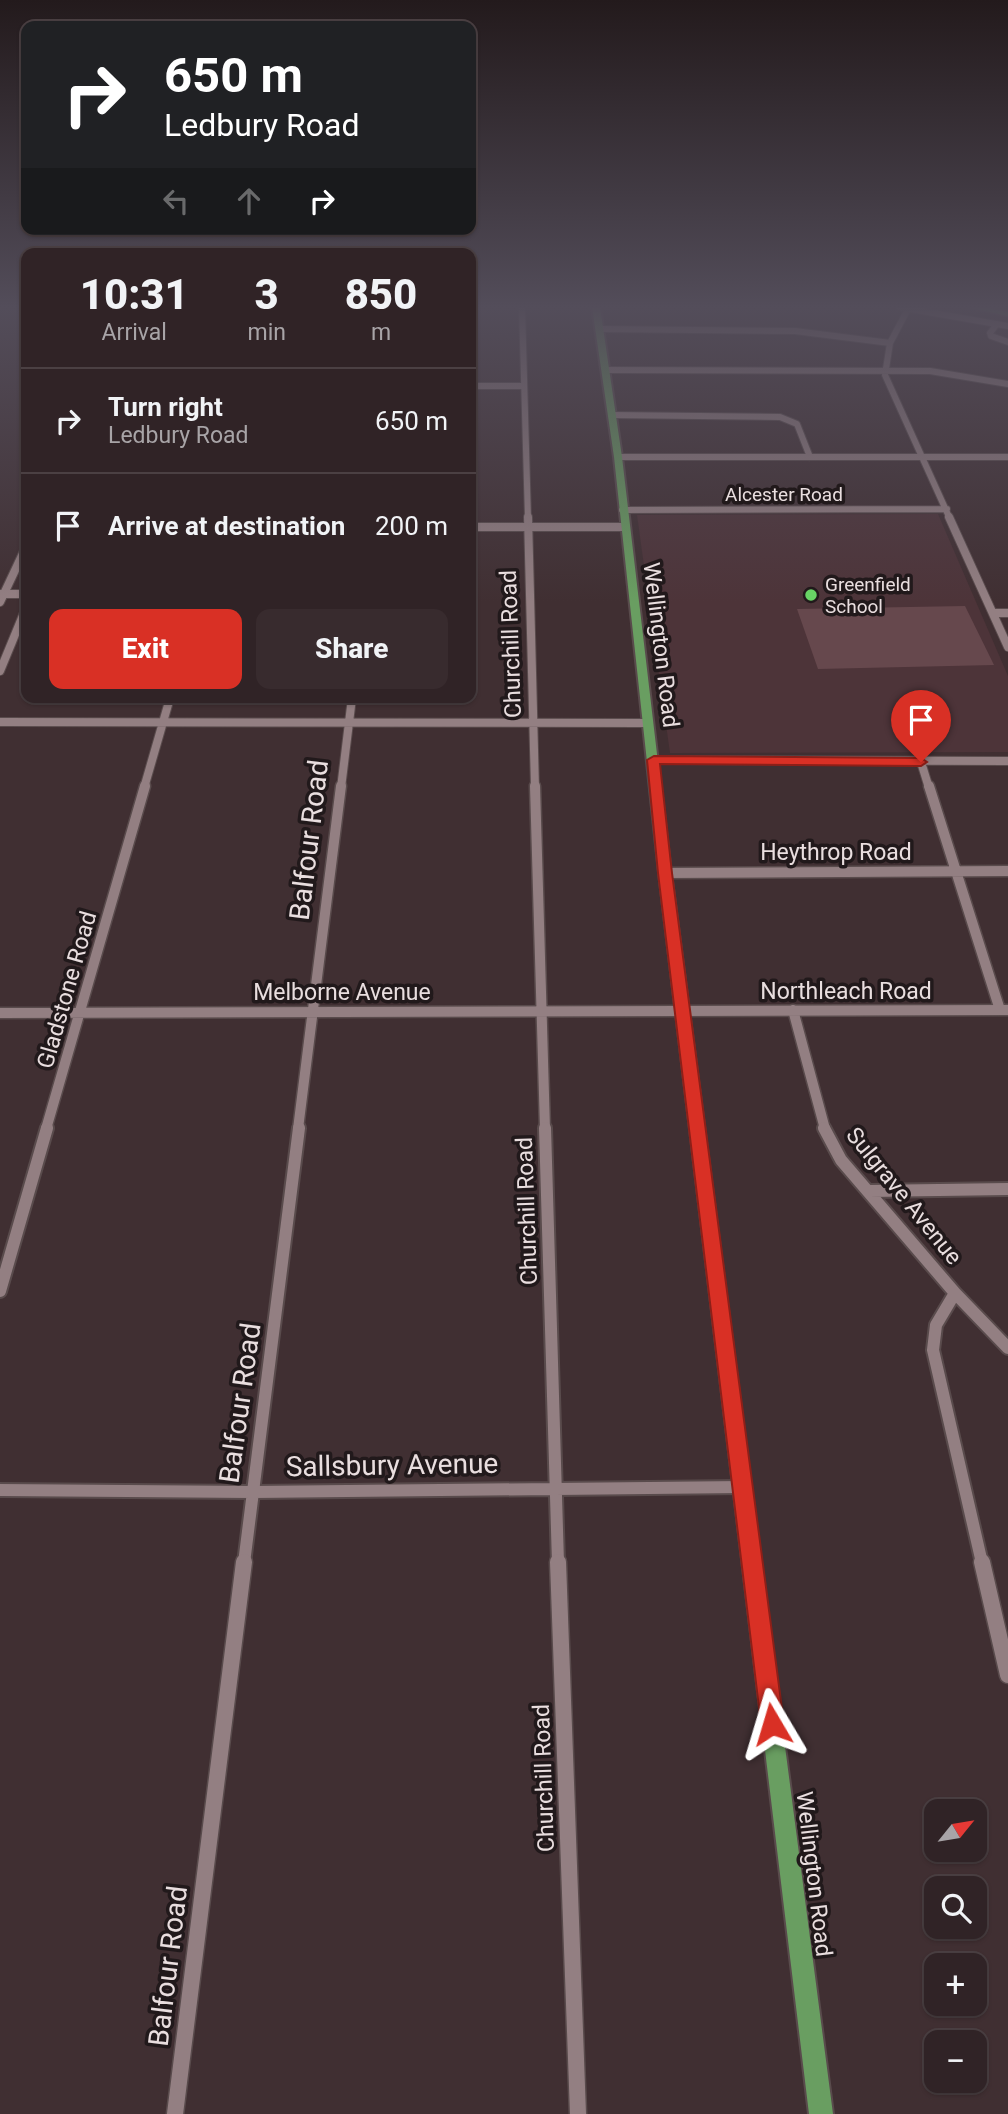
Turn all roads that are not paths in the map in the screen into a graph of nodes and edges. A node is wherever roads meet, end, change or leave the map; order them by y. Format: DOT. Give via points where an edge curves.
graph roads {
  1 [pos="524,406"];
  2 [pos="610,406"];
  3 [pos="900,406"];
  4 [pos="611,415"];
  5 [pos="618,457"];
  6 [pos="810,457"];
  7 [pos="923,457"];
  8 [pos="1008,457"];
  9 [pos="947,509"];
  10 [pos="622,510"];
  11 [pos="476,527"];
  12 [pos="528,527"];
  13 [pos="624,527"];
  14 [pos="21,557"];
  15 [pos="2,594"];
  16 [pos="21,594"];
  17 [pos="0,602"];
  18 [pos="993,613"];
  19 [pos="1008,613"];
  20 [pos="21,620"];
  21 [pos="1008,647"];
  22 [pos="0,671"];
  23 [pos="169,703"];
  24 [pos="351,703"];
  25 [pos="0,722"];
  26 [pos="163,723"];
  27 [pos="647,723"];
  28 [pos="349,724"];
  29 [pos="534,724"];
  30 [pos="654,760"];
  31 [pos="1008,761"];
  32 [pos="921,762"];
  33 [pos="957,871"];
  34 [pos="1008,871"];
  35 [pos="665,873"];
  36 [pos="793,1010"];
  37 [pos="1004,1010"];
  38 [pos="312,1011"];
  39 [pos="541,1012"];
  40 [pos="0,1013"];
  41 [pos="81,1013"];
  42 [pos="683,1013"];
  43 [pos="1008,1189"];
  44 [pos="869,1191"];
  45 [pos="0,1292"];
  46 [pos="955,1293"];
  47 [pos="1008,1348"];
  48 [pos="743,1487"];
  49 [pos="555,1488"];
  50 [pos="0,1490"];
  51 [pos="252,1492"];
  52 [pos="1008,1675"];
  53 [pos="174,2114"];
  54 [pos="578,2114"];
  55 [pos="821,2114"];
  1 -- 12 [label="street, Churchill Road"];
  2 -- 4 [label="main road, Wellington Road"];
  3 -- 7 [label="street"];
  4 -- 5 [label="main road, Wellington Road"];
  4 -- 6 [label="street" via="780,417 797,424"];
  5 -- 6 [label="street"];
  5 -- 10 [label="main road, Wellington Road"];
  6 -- 7 [label="street"];
  7 -- 8 [label="street"];
  7 -- 9 [label="street"];
  9 -- 10 [label="street, Alcester Road"];
  9 -- 18 [label="street"];
  10 -- 13 [label="main road, Wellington Road"];
  11 -- 12 [label="street"];
  12 -- 13 [label="street"];
  12 -- 29 [label="street, Churchill Road"];
  13 -- 27 [label="main road, Wellington Road"];
  14 -- 15 [label="street"];
  15 -- 16 [label="street"];
  15 -- 17 [label="street"];
  18 -- 19 [label="street"];
  18 -- 21 [label="street"];
  20 -- 22 [label="street"];
  23 -- 26 [label="street, Gladstone Road"];
  24 -- 28 [label="street, Balfour Road"];
  25 -- 26 [label="street"];
  26 -- 28 [label="street"];
  26 -- 41 [label="street, Gladstone Road"];
  27 -- 29 [label="street"];
  27 -- 30 [label="main road, Wellington Road"];
  28 -- 29 [label="street"];
  28 -- 38 [label="street, Balfour Road"];
  29 -- 39 [label="street, Churchill Road"];
  30 -- 32 [label="street"];
  30 -- 35 [label="main road, Wellington Road"];
  31 -- 32 [label="street"];
  32 -- 33 [label="street"];
  33 -- 34 [label="street, Heythrop Road"];
  33 -- 35 [label="street, Heythrop Road"];
  33 -- 37 [label="street"];
  35 -- 42 [label="main road, Wellington Road"];
  36 -- 37 [label="street, Northleach Road"];
  36 -- 42 [label="street, Northleach Road"];
  36 -- 44 [label="street, Sulgrave Avenue" via="824,1127 841,1160"];
  38 -- 39 [label="street, Melborne Avenue"];
  38 -- 41 [label="street, Melborne Avenue"];
  38 -- 51 [label="street, Balfour Road" via="291,1208"];
  39 -- 42 [label="street, Melborne Avenue"];
  39 -- 49 [label="street, Churchill Road"];
  40 -- 41 [label="street, Melborne Avenue"];
  41 -- 45 [label="street, Gladstone Road"];
  42 -- 48 [label="main road, Wellington Road"];
  43 -- 44 [label="street"];
  44 -- 46 [label="street, Sulgrave Avenue"];
  46 -- 47 [label="street, Sulgrave Avenue"];
  46 -- 52 [label="street" via="936,1325 933,1350"];
  48 -- 49 [label="street, Sallsbury Avenue"];
  48 -- 55 [label="main road, Wellington Road"];
  49 -- 51 [label="street, Sallsbury Avenue"];
  49 -- 54 [label="street, Churchill Road"];
  50 -- 51 [label="street, Sallsbury Avenue"];
  51 -- 53 [label="street, Balfour Road"];
}
